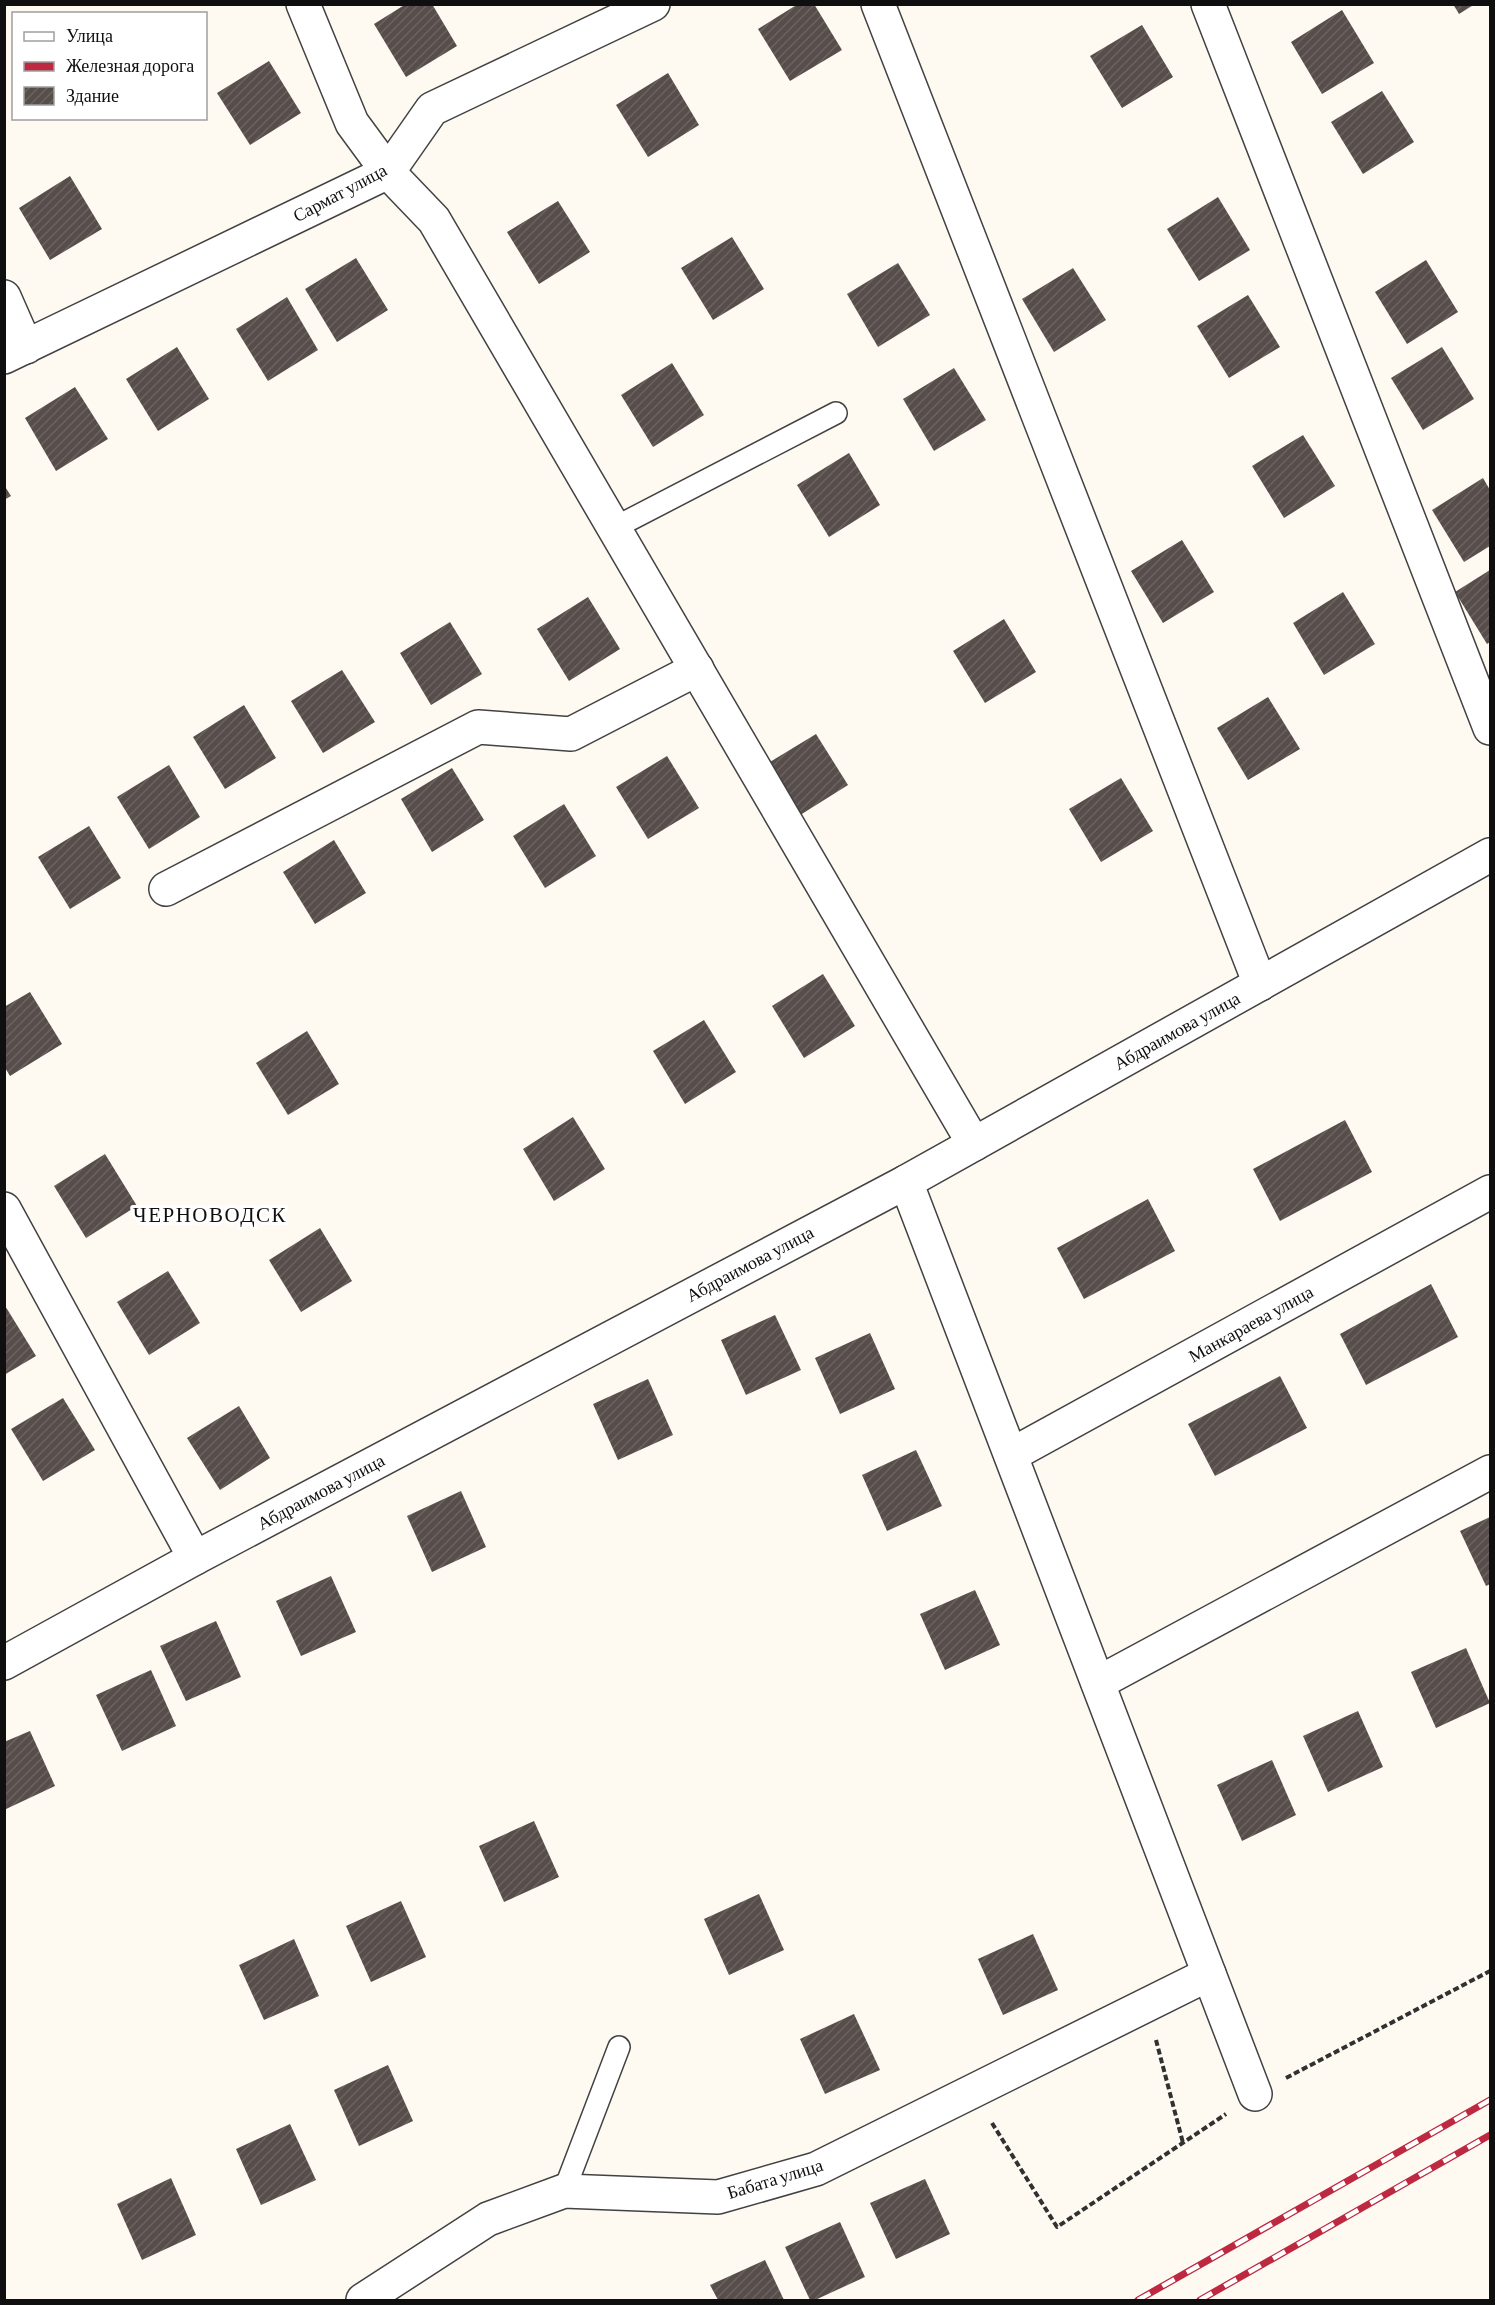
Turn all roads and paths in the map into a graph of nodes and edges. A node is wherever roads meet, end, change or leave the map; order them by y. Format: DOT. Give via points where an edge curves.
graph roads {
  1 [pos="303,4"];
  2 [pos="653,4"];
  3 [pos="878,4"];
  4 [pos="1208,4"];
  5 [pos="388,172"];
  6 [pos="4,297"];
  7 [pos="15,352"];
  8 [pos="836,413"];
  9 [pos="614,528"];
  10 [pos="697,669"];
  11 [pos="1491,728"];
  12 [pos="1491,855"];
  13 [pos="166,889"];
  14 [pos="1260,984"];
  15 [pos="974,1144"];
  16 [pos="906,1182"];
  17 [pos="1491,1192"];
  18 [pos="4,1209"];
  19 [pos="1011,1455"];
  20 [pos="1491,1472"];
  21 [pos="195,1558"];
  22 [pos="4,1663"];
  23 [pos="1098,1683"];
  24 [pos="1491,1971"];
  25 [pos="1209,1974"];
  26 [pos="1147,2005"];
  27 [pos="618,2047"];
  28 [pos="972,2091"];
  29 [pos="1255,2094"];
  30 [pos="1183,2143"];
  31 [pos="564,2191"];
  32 [pos="363,2301"];
  1 -- 5 [label="street" via="352,123"];
  2 -- 5 [label="street, Сармат улица" via="432,109"];
  3 -- 14 [label="street"];
  4 -- 11 [label="street"];
  5 -- 7 [label="street, Сармат улица"];
  5 -- 9 [label="street" via="434,220"];
  6 -- 7 [label="street"];
  8 -- 9 [label="lane"];
  9 -- 10 [label="street"];
  10 -- 13 [label="street" via="571,734 478,727"];
  10 -- 15 [label="street"];
  12 -- 14 [label="street, Абдраимова улица"];
  14 -- 15 [label="street, Абдраимова улица"];
  15 -- 16 [label="street, Абдраимова улица"];
  16 -- 19 [label="street"];
  16 -- 21 [label="street, Абдраимова улица"];
  17 -- 19 [label="street, Манкараева улица"];
  18 -- 21 [label="street"];
  19 -- 23 [label="street"];
  20 -- 23 [label="street"];
  21 -- 22 [label="street, Абдраимова улица"];
  23 -- 25 [label="street"];
  24 -- 29 [label="path"];
  25 -- 26 [label="street, Бабата улица"];
  25 -- 29 [label="street"];
  26 -- 28 [label="street, Бабата улица"];
  26 -- 30 [label="path"];
  27 -- 31 [label="lane"];
  28 -- 30 [label="path" via="1057,2227"];
  28 -- 31 [label="street, Бабата улица" via="816,2169 718,2197"];
  29 -- 30 [label="path"];
  31 -- 32 [label="street, Бабата улица" via="488,2219"];
}
